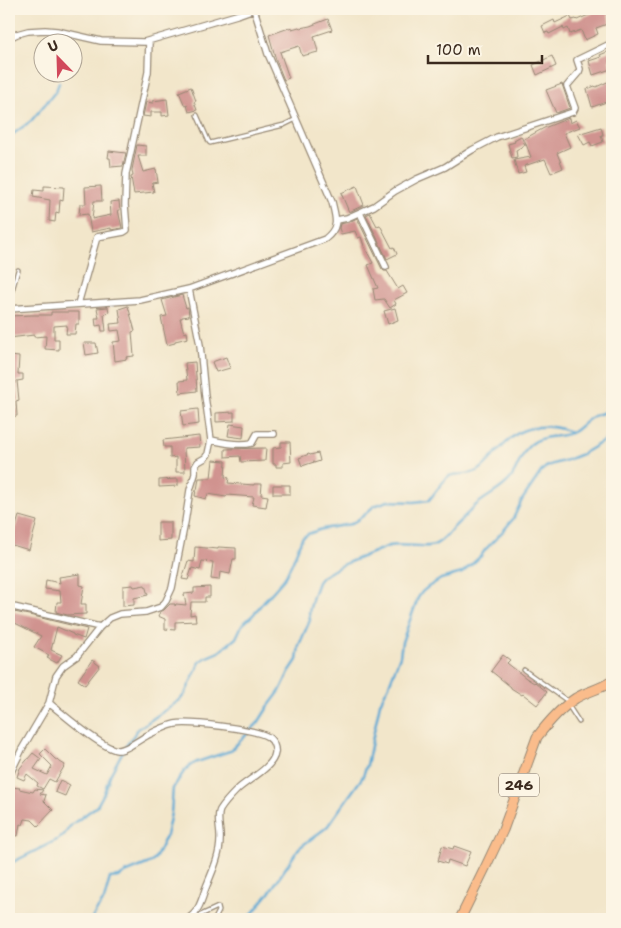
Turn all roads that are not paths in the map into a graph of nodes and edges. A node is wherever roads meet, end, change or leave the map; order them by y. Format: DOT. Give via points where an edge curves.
graph roads {
  1 [pos="254,9"];
  2 [pos="9,38"];
  3 [pos="149,41"];
  4 [pos="612,44"];
  5 [pos="197,115"];
  6 [pos="296,119"];
  7 [pos="360,213"];
  8 [pos="337,220"];
  9 [pos="386,267"];
  10 [pos="18,270"];
  11 [pos="189,289"];
  12 [pos="9,301"];
  13 [pos="78,304"];
  14 [pos="9,309"];
  15 [pos="274,434"];
  16 [pos="212,440"];
  17 [pos="9,606"];
  18 [pos="100,627"];
  19 [pos="524,670"];
  20 [pos="612,681"];
  21 [pos="49,702"];
  22 [pos="569,704"];
  23 [pos="579,722"];
  24 [pos="9,776"];
  25 [pos="188,919"];
  26 [pos="192,919"];
  27 [pos="214,919"];
  28 [pos="460,919"];
  1 -- 3 [label="street"];
  1 -- 6 [label="street" via="268,54"];
  2 -- 3 [label="street" via="28,31 45,30 102,41"];
  3 -- 13 [label="street" via="148,72 126,174 127,230 97,237"];
  4 -- 7 [label="street" via="577,60 579,72 567,86 575,108 573,112 497,137 394,191"];
  5 -- 6 [label="lane" via="208,142 213,143"];
  6 -- 8 [label="street"];
  7 -- 8 [label="street"];
  7 -- 9 [label="street"];
  8 -- 11 [label="street" via="332,234 324,239"];
  10 -- 12 [label="lane"];
  11 -- 13 [label="street" via="140,300"];
  11 -- 16 [label="street"];
  13 -- 14 [label="street"];
  15 -- 16 [label="street" via="257,434 248,444 225,444"];
  16 -- 18 [label="street" via="208,454 195,468 174,580 166,601 155,610 114,616"];
  17 -- 18 [label="street"];
  18 -- 21 [label="street" via="56,676"];
  19 -- 22 [label="lane"];
  20 -- 22 [label="main road, 246"];
  21 -- 24 [label="street"];
  21 -- 25 [label="street" via="82,730 117,750 125,749 165,727 184,723 257,733 274,743 275,753 271,762 238,789 220,811 217,858 199,907"];
  22 -- 23 [label="lane"];
  22 -- 28 [label="main road, 246" via="537,737 503,830"];
  26 -- 27 [label="lane" via="218,907"];
}
